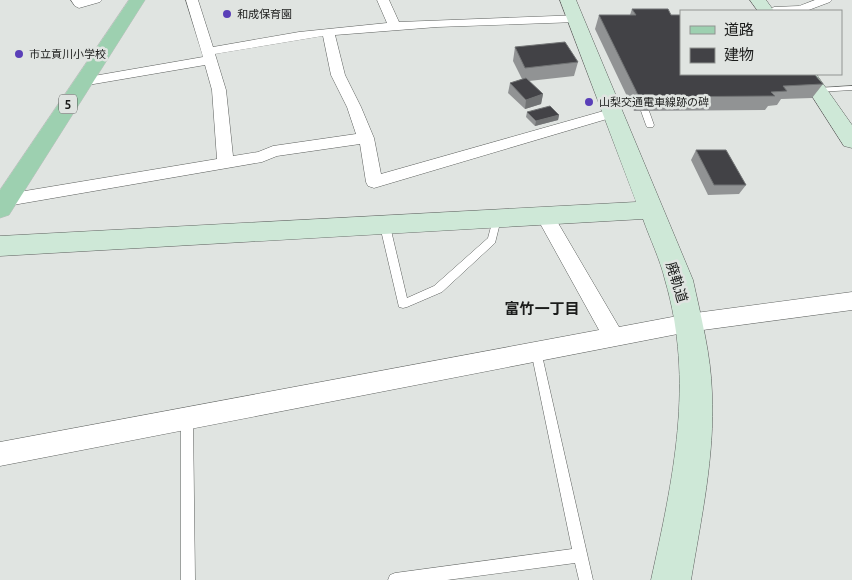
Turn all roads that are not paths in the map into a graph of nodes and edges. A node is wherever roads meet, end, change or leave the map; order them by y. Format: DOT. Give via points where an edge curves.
graph roads {
  1 [pos="77,0"];
  2 [pos="96,0"];
  3 [pos="123,0"];
  4 [pos="137,0"];
  5 [pos="192,0"];
  6 [pos="383,0"];
  7 [pos="826,0"];
  8 [pos="572,9"];
  9 [pos="783,10"];
  10 [pos="394,24"];
  11 [pos="328,32"];
  12 [pos="209,56"];
  13 [pos="82,82"];
  14 [pos="813,82"];
  15 [pos="852,88"];
  16 [pos="645,111"];
  17 [pos="612,113"];
  18 [pos="650,125"];
  19 [pos="366,138"];
  20 [pos="852,141"];
  21 [pos="226,163"];
  22 [pos="0,178"];
  23 [pos="3,205"];
  24 [pos="651,210"];
  25 [pos="545,216"];
  26 [pos="497,219"];
  27 [pos="386,226"];
  28 [pos="0,246"];
  29 [pos="852,300"];
  30 [pos="688,323"];
  31 [pos="614,337"];
  32 [pos="536,352"];
  33 [pos="187,418"];
  34 [pos="0,454"];
  35 [pos="580,555"];
  36 [pos="188,580"];
  37 [pos="395,580"];
  38 [pos="586,580"];
  39 [pos="671,580"];
  1 -- 2 [label="street" via="79,4"];
  3 -- 22 [label="main road, 5"];
  4 -- 13 [label="main road, 5"];
  5 -- 12 [label="street"];
  6 -- 10 [label="street"];
  7 -- 9 [label="street"];
  8 -- 10 [label="street"];
  8 -- 17 [label="street, 廃軌道"];
  10 -- 11 [label="street"];
  11 -- 12 [label="street" via="287,36"];
  11 -- 19 [label="street" via="338,75"];
  12 -- 13 [label="street"];
  12 -- 21 [label="street" via="219,90"];
  13 -- 23 [label="main road, 5"];
  14 -- 15 [label="lane"];
  14 -- 20 [label="street"];
  16 -- 18 [label="lane"];
  17 -- 19 [label="street" via="374,182"];
  17 -- 24 [label="street, 廃軌道"];
  19 -- 21 [label="street" via="273,151 262,158"];
  21 -- 23 [label="street"];
  24 -- 25 [label="street"];
  24 -- 30 [label="street, 廃軌道" via="679,280"];
  25 -- 26 [label="street"];
  25 -- 31 [label="street"];
  26 -- 27 [label="street"];
  26 -- 27 [label="lane" via="492,240 438,289 403,304"];
  27 -- 28 [label="street"];
  29 -- 30 [label="street"];
  30 -- 31 [label="street"];
  30 -- 39 [label="street, 廃軌道" via="695,368 696,414 691,464"];
  31 -- 32 [label="street"];
  32 -- 33 [label="street"];
  32 -- 35 [label="lane"];
  33 -- 34 [label="street"];
  33 -- 36 [label="lane"];
  35 -- 37 [label="lane"];
  35 -- 38 [label="lane"];
}
